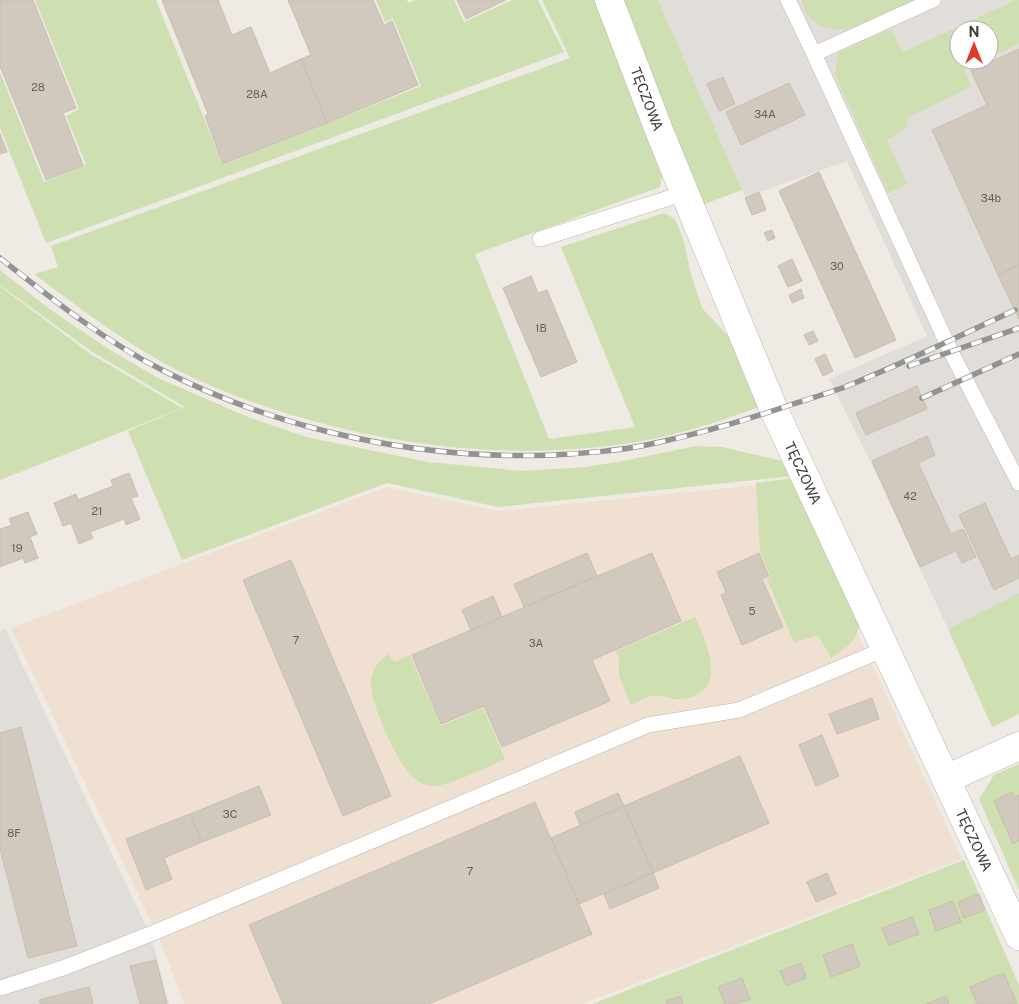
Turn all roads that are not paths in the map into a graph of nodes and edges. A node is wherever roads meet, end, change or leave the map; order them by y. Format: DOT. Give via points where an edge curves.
graph roads {
  1 [pos="610,0"];
  2 [pos="788,0"];
  3 [pos="933,0"];
  4 [pos="814,54"];
  5 [pos="685,193"];
  6 [pos="540,239"];
  7 [pos="1019,483"];
  8 [pos="885,649"];
  9 [pos="1019,746"];
  10 [pos="946,779"];
  11 [pos="1019,936"];
  12 [pos="0,988"];
  1 -- 5 [label="street, TĘCZOWA"];
  2 -- 4 [label="lane"];
  3 -- 4 [label="lane"];
  4 -- 7 [label="lane" via="951,352"];
  5 -- 6 [label="lane"];
  5 -- 8 [label="street, TĘCZOWA" via="774,410"];
  8 -- 10 [label="street, TĘCZOWA"];
  8 -- 12 [label="lane" via="739,710 648,725 144,936 63,968"];
  9 -- 10 [label="street"];
  10 -- 11 [label="street, TĘCZOWA"];
}
